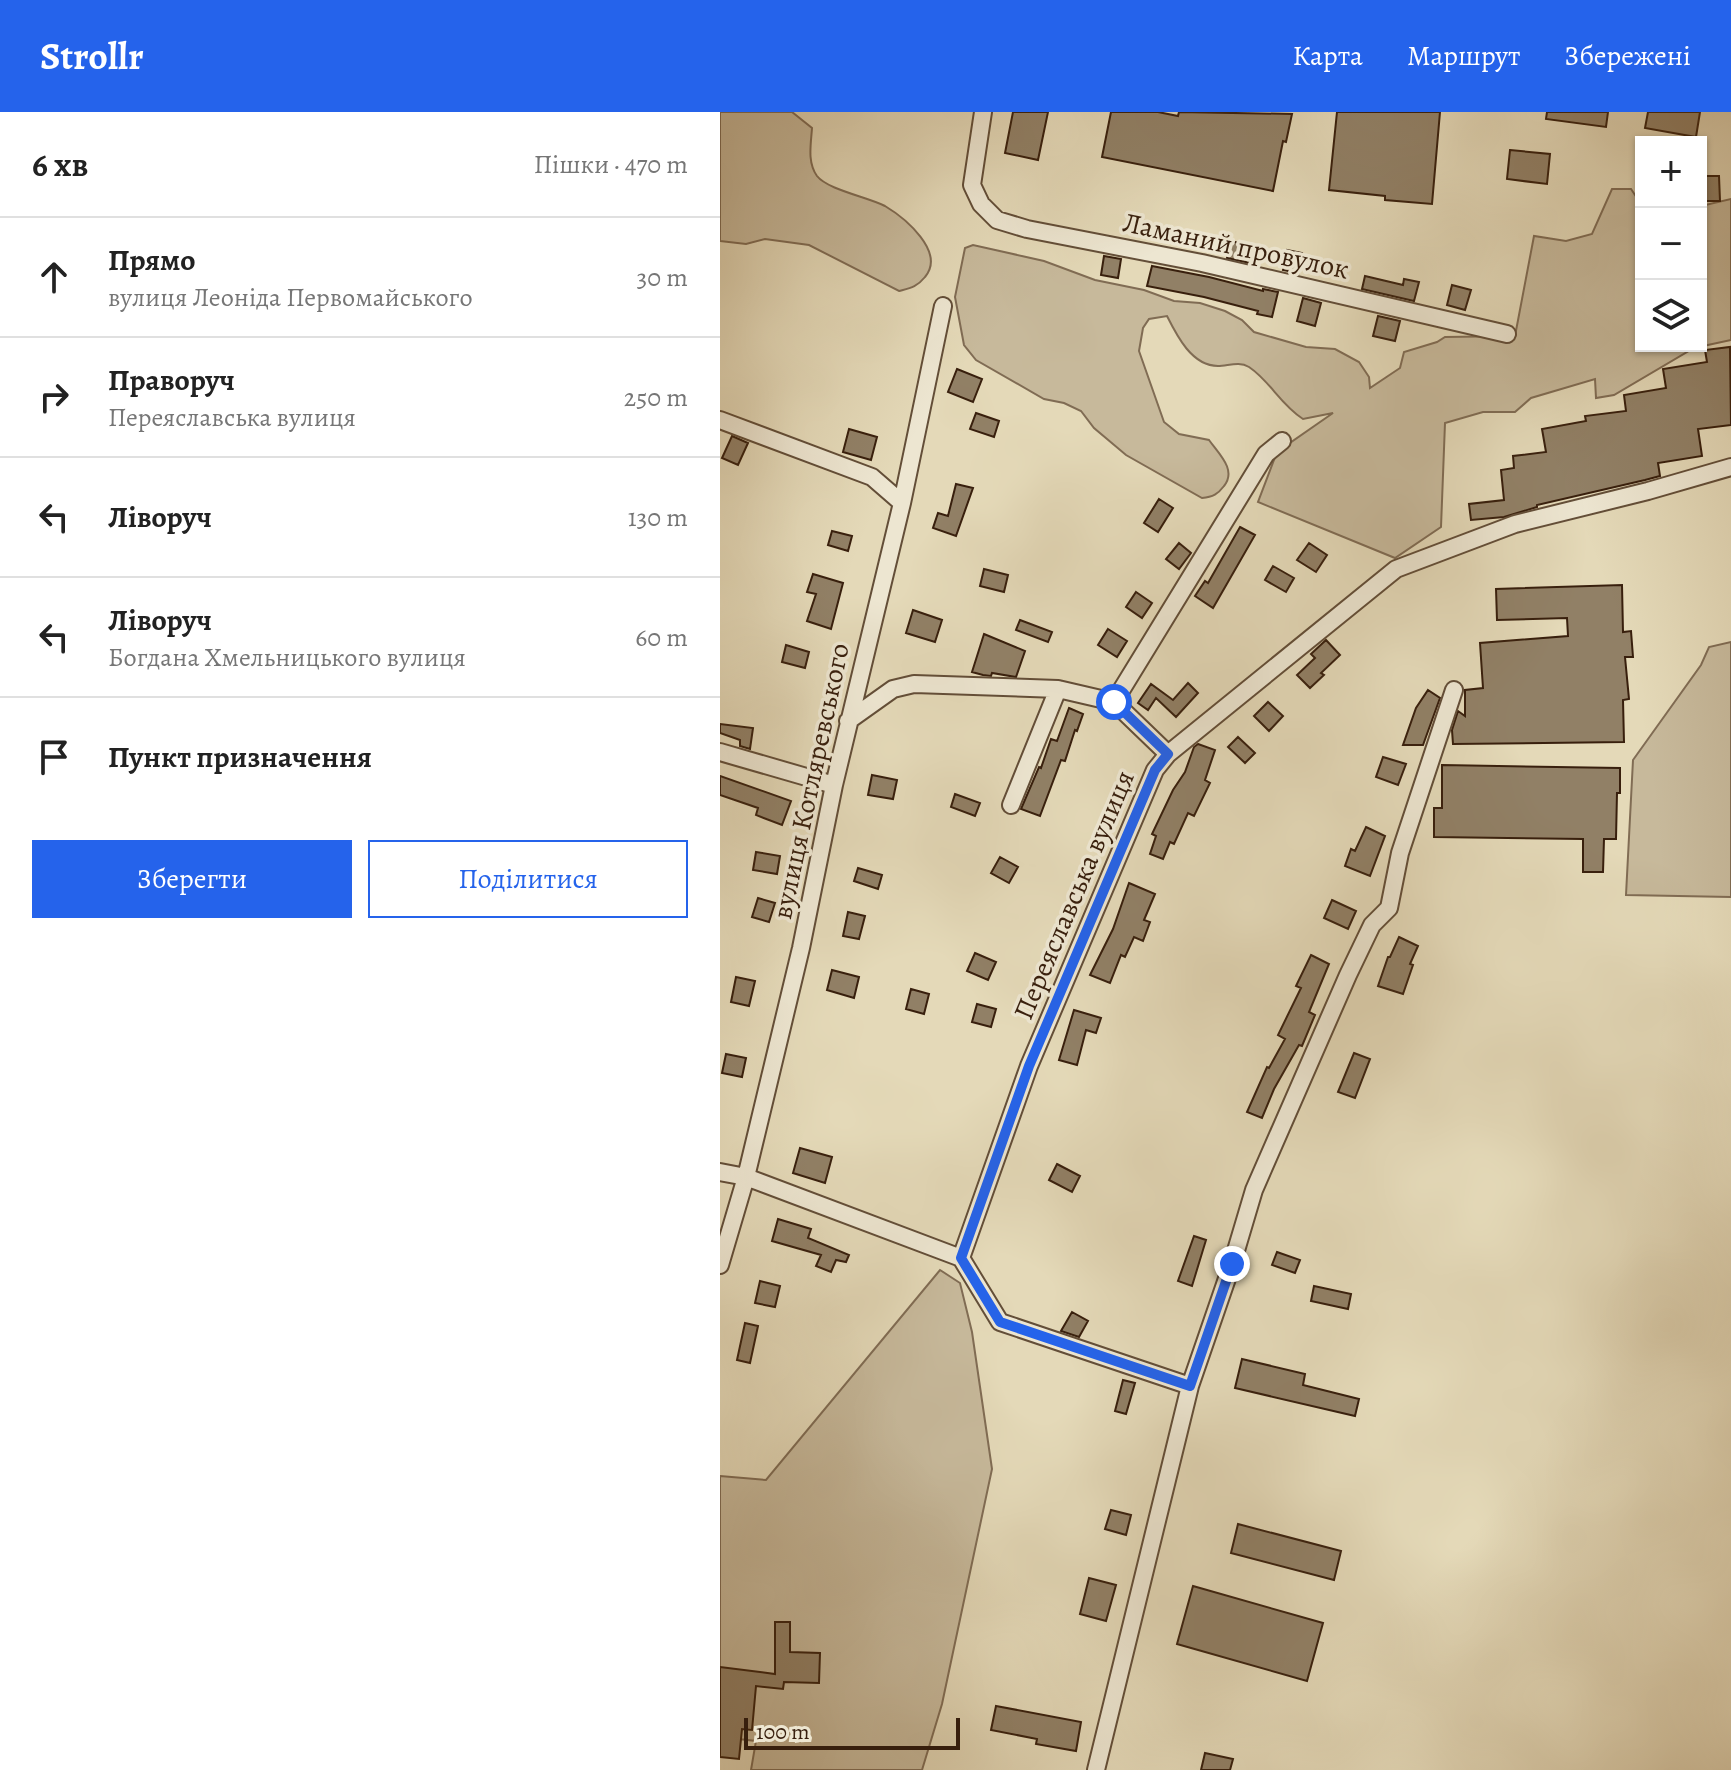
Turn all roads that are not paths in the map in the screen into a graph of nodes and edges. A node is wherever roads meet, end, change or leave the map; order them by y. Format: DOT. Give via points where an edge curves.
graph roads {
  1 [pos="983,112"];
  2 [pos="943,306"];
  3 [pos="1507,334"];
  4 [pos="720,420"];
  5 [pos="1282,441"];
  6 [pos="1731,467"];
  7 [pos="902,503"];
  8 [pos="1058,689"];
  9 [pos="1454,690"];
  10 [pos="1114,702"];
  11 [pos="848,721"];
  12 [pos="720,752"];
  13 [pos="1168,754"];
  14 [pos="834,785"];
  15 [pos="1011,805"];
  16 [pos="720,1172"];
  17 [pos="746,1177"];
  18 [pos="961,1258"];
  19 [pos="720,1265"];
  20 [pos="1190,1386"];
  21 [pos="1096,1770"];
  1 -- 3 [label="street, Ламаний провулок" via="972,185 997,220"];
  2 -- 7 [label="street, вулиця Котляревського"];
  4 -- 7 [label="street" via="872,477"];
  5 -- 10 [label="street" via="1266,454"];
  6 -- 13 [label="street, Переяславська вулиця" via="1515,524 1396,569"];
  7 -- 11 [label="street, вулиця Котляревського"];
  8 -- 10 [label="street"];
  8 -- 11 [label="street" via="914,684 893,689"];
  8 -- 15 [label="street"];
  9 -- 20 [label="street" via="1400,853 1389,908 1372,925 1348,975 1254,1190"];
  10 -- 13 [label="street"];
  11 -- 14 [label="street, вулиця Котляревського"];
  12 -- 14 [label="street"];
  13 -- 18 [label="street, Переяславська вулиця" via="1155,770 1029,1066"];
  14 -- 17 [label="street, вулиця Котляревського"];
  16 -- 17 [label="street"];
  17 -- 18 [label="street"];
  17 -- 19 [label="street, вулиця Котляревського"];
  18 -- 20 [label="street" via="1000,1322"];
  20 -- 21 [label="street"];
}
